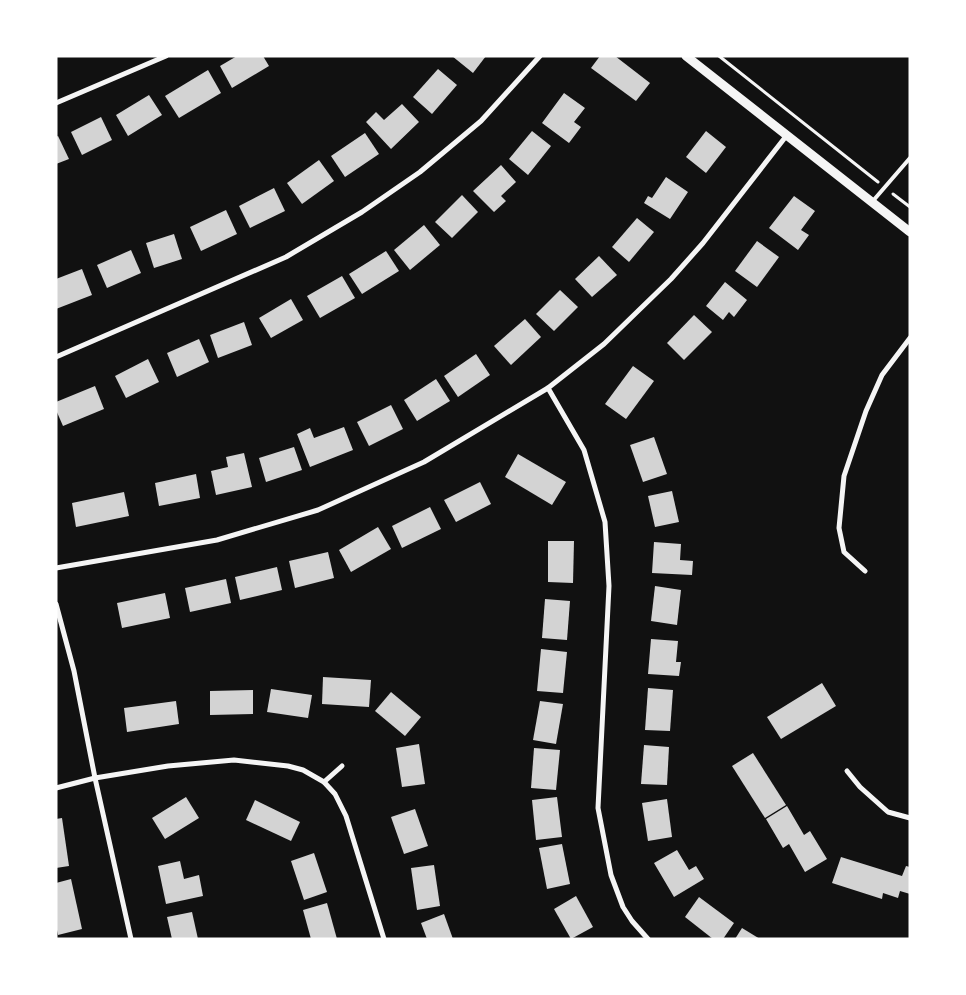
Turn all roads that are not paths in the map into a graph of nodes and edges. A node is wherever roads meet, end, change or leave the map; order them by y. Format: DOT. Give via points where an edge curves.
graph roads {
  1 [pos="166,56"];
  2 [pos="540,56"];
  3 [pos="686,56"];
  4 [pos="56,103"];
  5 [pos="786,135"];
  6 [pos="910,158"];
  7 [pos="872,202"];
  8 [pos="910,232"];
  9 [pos="910,338"];
  10 [pos="56,357"];
  11 [pos="548,388"];
  12 [pos="56,568"];
  13 [pos="865,571"];
  14 [pos="56,604"];
  15 [pos="342,766"];
  16 [pos="846,771"];
  17 [pos="94,778"];
  18 [pos="324,782"];
  19 [pos="56,788"];
  20 [pos="910,818"];
  21 [pos="131,939"];
  22 [pos="384,939"];
  23 [pos="648,939"];
  1 -- 4 [label="street"];
  2 -- 10 [label="street" via="482,121 420,172 362,212 286,257"];
  3 -- 5 [label="street"];
  5 -- 7 [label="street"];
  5 -- 11 [label="street" via="703,243 671,279 604,344"];
  6 -- 7 [label="lane"];
  7 -- 8 [label="street"];
  9 -- 13 [label="street" via="882,375 844,476 838,528 844,552"];
  11 -- 12 [label="street" via="424,462 318,510 217,540"];
  11 -- 23 [label="street" via="584,450 605,522 609,586 598,808 611,875 623,907"];
  14 -- 17 [label="street" via="74,671"];
  15 -- 18 [label="street"];
  16 -- 20 [label="street" via="888,812"];
  17 -- 18 [label="street" via="234,760 288,766"];
  17 -- 19 [label="street"];
  17 -- 21 [label="street"];
  18 -- 22 [label="street" via="335,794 346,816"];
}
